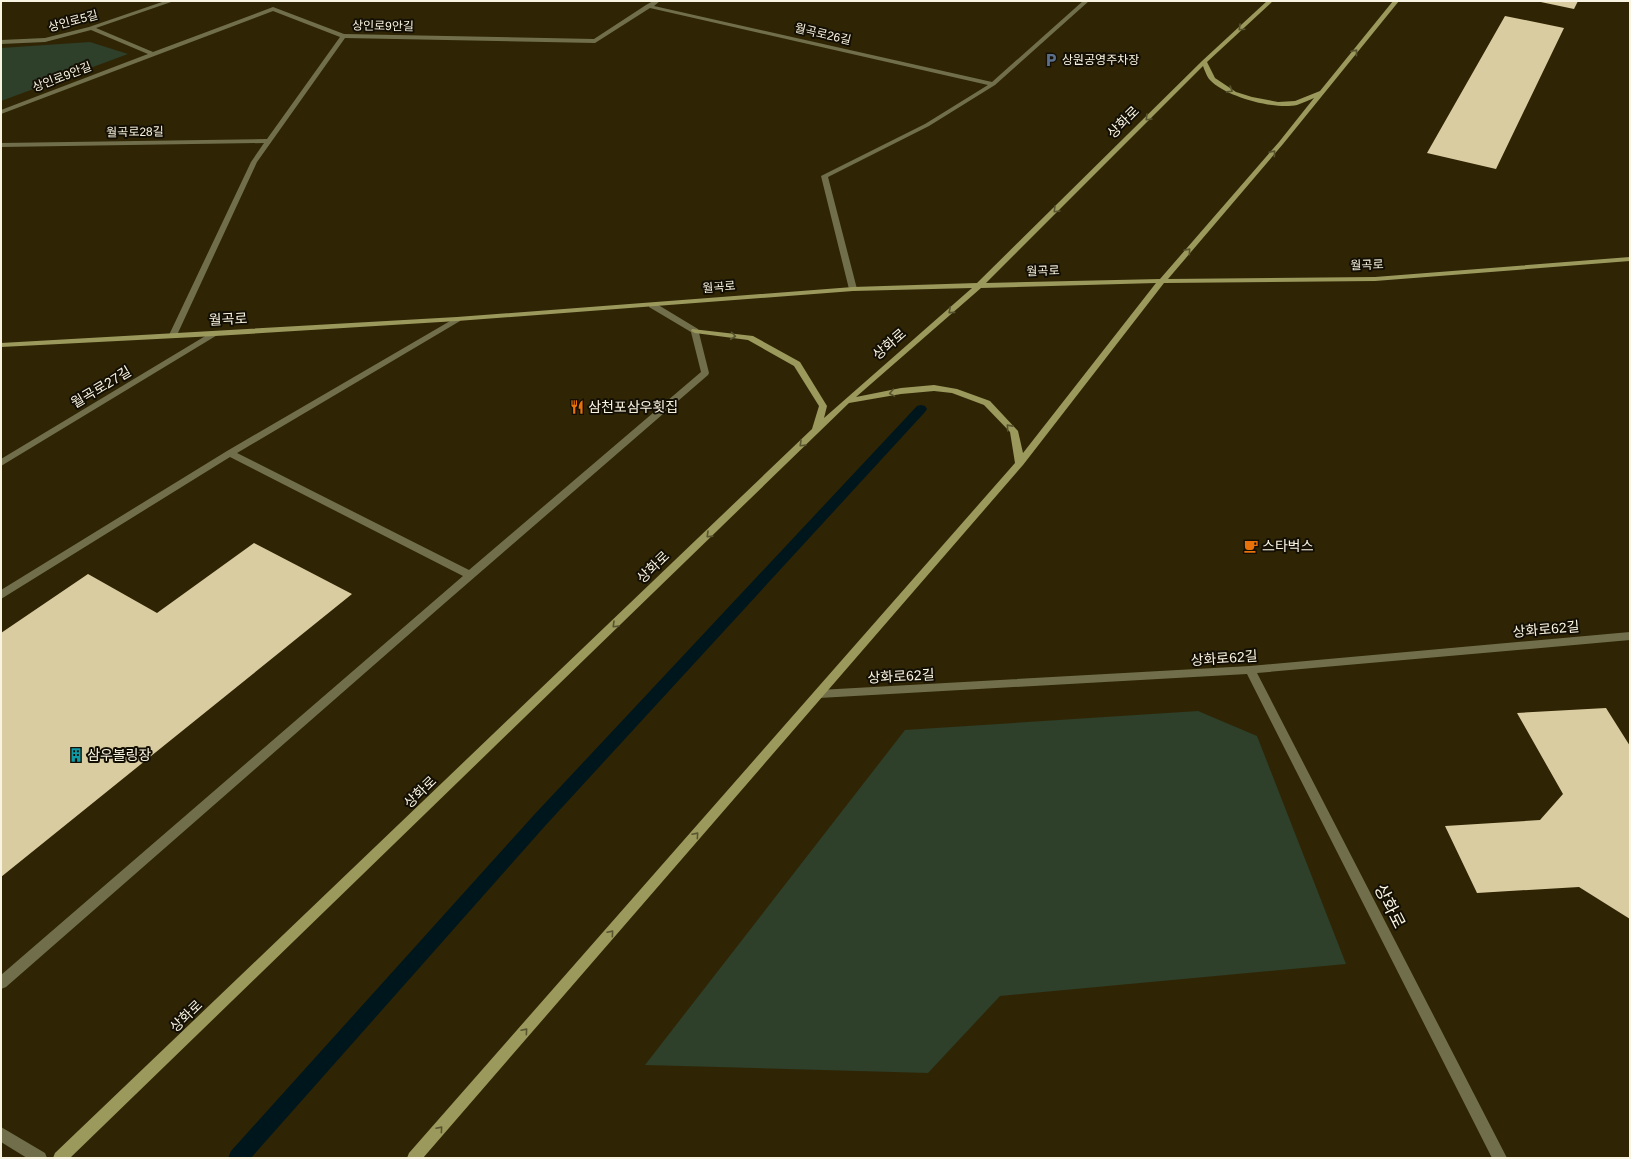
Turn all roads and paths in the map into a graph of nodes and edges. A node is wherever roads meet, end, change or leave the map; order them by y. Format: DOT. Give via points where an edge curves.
graph roads {
  1 [pos="171,1"];
  2 [pos="657,1"];
  3 [pos="1086,1"];
  4 [pos="1270,1"];
  5 [pos="1396,1"];
  6 [pos="648,6"];
  7 [pos="92,28"];
  8 [pos="343,36"];
  9 [pos="1,42"];
  10 [pos="152,54"];
  11 [pos="1204,62"];
  12 [pos="993,84"];
  13 [pos="1322,93"];
  14 [pos="1,112"];
  15 [pos="270,141"];
  16 [pos="1,145"];
  17 [pos="1630,259"];
  18 [pos="1162,280"];
  19 [pos="980,285"];
  20 [pos="853,289"];
  21 [pos="652,305"];
  22 [pos="457,319"];
  23 [pos="695,331"];
  24 [pos="215,334"];
  25 [pos="174,335"];
  26 [pos="1,345"];
  27 [pos="846,401"];
  28 [pos="816,430"];
  29 [pos="230,453"];
  30 [pos="1,463"];
  31 [pos="1020,463"];
  32 [pos="470,575"];
  33 [pos="1,595"];
  34 [pos="1630,636"];
  35 [pos="1250,670"];
  36 [pos="818,694"];
  37 [pos="1,983"];
  38 [pos="1,1134"];
  39 [pos="40,1158"];
  40 [pos="60,1158"];
  41 [pos="414,1158"];
  42 [pos="1500,1158"];
  1 -- 7 [label="street, 상인로5길"];
  2 -- 6 [label="street, 상인로9안길"];
  3 -- 12 [label="street"];
  4 -- 11 [label="main road, 상화로, one-way"];
  13 -- 5 [label="main road, one-way"];
  6 -- 8 [label="street, 상인로9안길" via="594,41"];
  6 -- 12 [label="street, 월곡로26길"];
  7 -- 9 [label="street, 상인로5길" via="45,40"];
  7 -- 10 [label="street"];
  8 -- 10 [label="street, 상인로9안길" via="273,9"];
  8 -- 15 [label="street"];
  10 -- 14 [label="street, 상인로9안길"];
  11 -- 13 [label="main road, one-way" via="1212,79 1234,93 1251,99 1278,104 1296,103"];
  11 -- 19 [label="main road, 상화로, one-way"];
  12 -- 20 [label="street" via="927,125 824,176"];
  18 -- 13 [label="main road, one-way"];
  15 -- 16 [label="street, 월곡로28길"];
  15 -- 25 [label="street" via="254,162"];
  17 -- 18 [label="main road, 월곡로" via="1375,279"];
  18 -- 19 [label="main road, 월곡로"];
  18 -- 31 [label="main road"];
  19 -- 20 [label="main road, 월곡로"];
  19 -- 27 [label="main road, 상화로, one-way"];
  20 -- 21 [label="main road, 월곡로"];
  21 -- 22 [label="main road, 월곡로"];
  21 -- 23 [label="street"];
  22 -- 24 [label="main road, 월곡로"];
  22 -- 29 [label="street, 월곡로"];
  23 -- 28 [label="main road, one-way" via="750,338 797,364 823,406"];
  23 -- 32 [label="street" via="705,373"];
  24 -- 25 [label="main road, 월곡로"];
  24 -- 30 [label="street, 월곡로27길"];
  25 -- 26 [label="main road, 월곡로"];
  27 -- 28 [label="main road, 상화로"];
  31 -- 27 [label="main road, one-way" via="1014,430 987,403 954,390 927,388"];
  28 -- 40 [label="main road, 상화로, one-way"];
  29 -- 32 [label="street"];
  29 -- 33 [label="street, 월곡로"];
  31 -- 36 [label="main road"];
  32 -- 37 [label="street"];
  34 -- 35 [label="street, 상화로62길"];
  35 -- 36 [label="street, 상화로62길"];
  35 -- 42 [label="street, 상화로"];
  41 -- 36 [label="main road, one-way"];
  38 -- 39 [label="street"];
}
